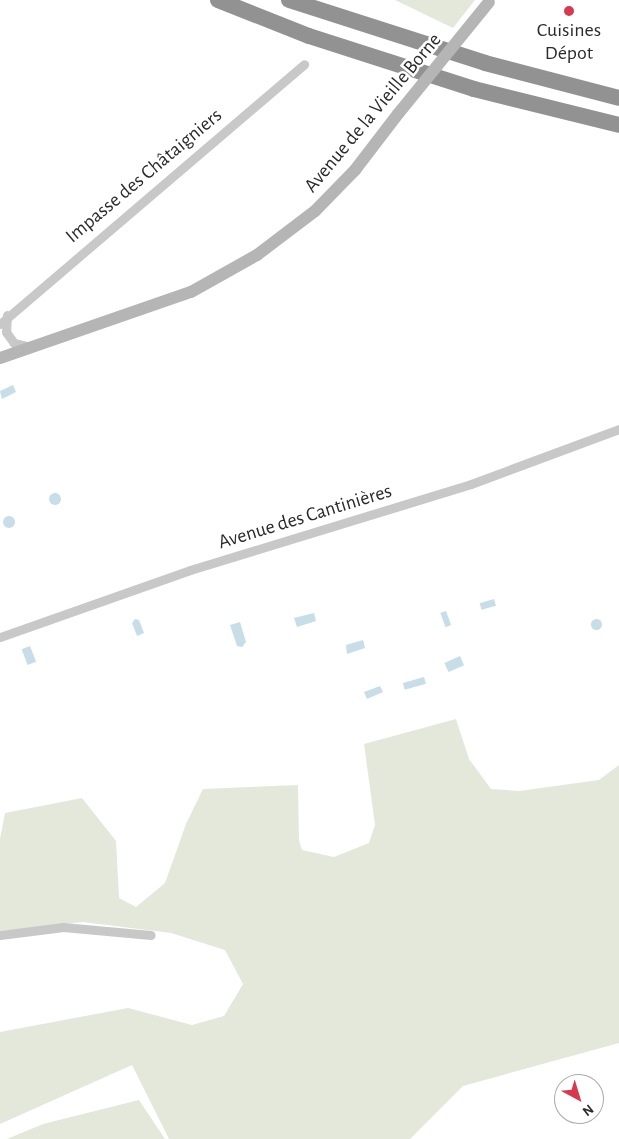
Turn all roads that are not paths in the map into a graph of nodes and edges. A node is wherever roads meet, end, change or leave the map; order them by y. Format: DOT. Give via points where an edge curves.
graph roads {
  1 [pos="218,0"];
  2 [pos="289,0"];
  3 [pos="490,1"];
  4 [pos="304,64"];
  5 [pos="619,98"];
  6 [pos="619,125"];
  7 [pos="2,319"];
  8 [pos="33,348"];
  9 [pos="0,358"];
  10 [pos="619,429"];
  11 [pos="0,637"];
  12 [pos="0,935"];
  13 [pos="151,935"];
  1 -- 6 [label="highway" via="309,36 474,89"];
  2 -- 5 [label="highway" via="485,63"];
  3 -- 8 [label="main road, Avenue de la Vieille Borne, bridge" via="355,170 315,211 257,255 191,292"];
  4 -- 7 [label="street, Impasse des Châtaigniers"];
  7 -- 8 [label="street, Impasse des Châtaigniers" via="14,343"];
  8 -- 9 [label="main road, Avenue de la Vieille Borne"];
  10 -- 11 [label="street, Avenue des Cantinières" via="471,484 190,570"];
  12 -- 13 [label="street" via="63,927"];
}
